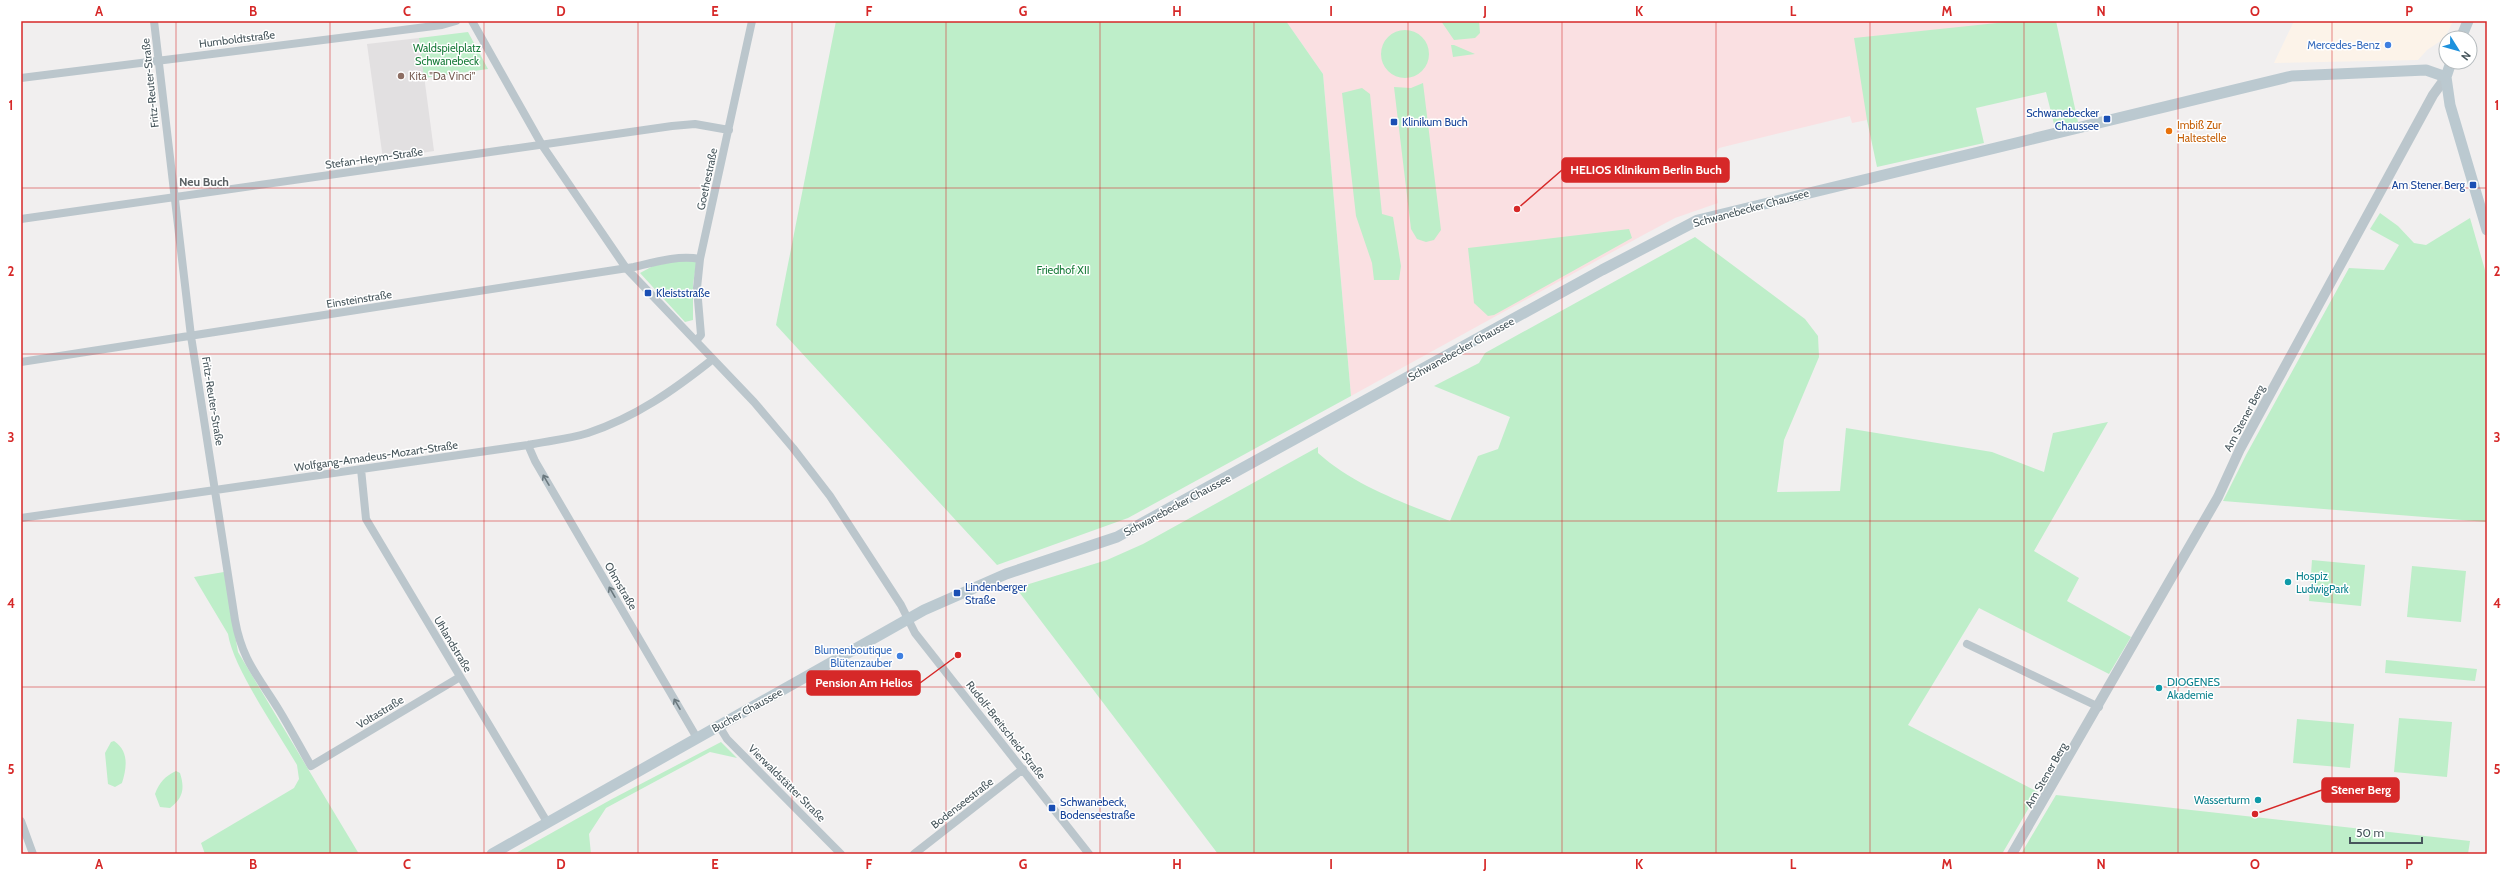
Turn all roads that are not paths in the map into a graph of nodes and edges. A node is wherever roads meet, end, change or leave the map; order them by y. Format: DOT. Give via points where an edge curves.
graph roads {
  1 [pos="154,21"];
  2 [pos="456,21"];
  3 [pos="472,21"];
  4 [pos="752,21"];
  5 [pos="159,59"];
  6 [pos="2448,70"];
  7 [pos="2446,77"];
  8 [pos="21,78"];
  9 [pos="729,130"];
  10 [pos="542,145"];
  11 [pos="174,198"];
  12 [pos="21,219"];
  13 [pos="2487,230"];
  14 [pos="700,259"];
  15 [pos="626,268"];
  16 [pos="191,336"];
  17 [pos="696,341"];
  18 [pos="713,359"];
  19 [pos="21,362"];
  20 [pos="528,444"];
  21 [pos="361,469"];
  22 [pos="215,490"];
  23 [pos="21,518"];
  24 [pos="1006,574"];
  25 [pos="908,619"];
  26 [pos="1967,644"];
  27 [pos="460,677"];
  28 [pos="2098,707"];
  29 [pos="719,726"];
  30 [pos="697,738"];
  31 [pos="310,766"];
  32 [pos="1023,769"];
  33 [pos="21,821"];
  34 [pos="547,822"];
  35 [pos="33,854"];
  36 [pos="492,854"];
  37 [pos="841,854"];
  38 [pos="914,854"];
  39 [pos="1089,854"];
  40 [pos="2012,854"];
  1 -- 5 [label="street, Fritz-Reuter-Straße"];
  2 -- 5 [label="street, Humboldtstraße" via="442,25"];
  3 -- 10 [label="street"];
  4 -- 9 [label="street, Goethestraße"];
  5 -- 8 [label="street, Humboldtstraße"];
  5 -- 11 [label="street, Fritz-Reuter-Straße"];
  6 -- 7 [label="main road"];
  7 -- 13 [label="main road" via="2450,105"];
  7 -- 24 [label="main road, Schwanebecker Chaussee" via="2423,70 2292,76 1698,220 1602,270 1123,534"];
  7 -- 28 [label="street, Am Stener Berg" via="2433,95 2240,449 2218,497"];
  9 -- 10 [label="street, Stefan-Heym-Straße" via="695,124"];
  9 -- 14 [label="street, Goethestraße"];
  10 -- 11 [label="street, Stefan-Heym-Straße"];
  10 -- 15 [label="street"];
  11 -- 12 [label="street, Stefan-Heym-Straße"];
  11 -- 16 [label="street, Fritz-Reuter-Straße"];
  14 -- 15 [label="street, Einsteinstraße" via="689,257"];
  14 -- 17 [label="street, Goethestraße" via="697,288 702,335"];
  15 -- 16 [label="street, Einsteinstraße"];
  15 -- 17 [label="street"];
  16 -- 19 [label="street, Einsteinstraße"];
  16 -- 22 [label="street, Fritz-Reuter-Straße"];
  17 -- 18 [label="street"];
  18 -- 20 [label="street, Wolfgang-Amadeus-Mozart-Straße" via="678,387 639,412 587,433"];
  18 -- 25 [label="street" via="777,429 826,491"];
  20 -- 21 [label="street, Wolfgang-Amadeus-Mozart-Straße"];
  30 -- 20 [label="street, Ohmstraße, one-way" via="539,468"];
  21 -- 22 [label="street, Wolfgang-Amadeus-Mozart-Straße"];
  21 -- 27 [label="street, Uhlandstraße" via="366,519"];
  22 -- 23 [label="street, Wolfgang-Amadeus-Mozart-Straße"];
  22 -- 31 [label="street, Fritz-Reuter-Straße" via="239,643 250,668 278,709"];
  24 -- 25 [label="main road, Bucher Chaussee" via="962,591"];
  25 -- 29 [label="main road, Bucher Chaussee"];
  25 -- 32 [label="street, Rudolf-Breitscheid-Straße" via="915,633"];
  26 -- 28 [label="street"];
  27 -- 31 [label="street, Voltastraße"];
  27 -- 34 [label="street, Uhlandstraße"];
  28 -- 40 [label="street, Am Stener Berg"];
  29 -- 30 [label="main road, Bucher Chaussee"];
  29 -- 37 [label="street, Vierwaldstätter Straße" via="727,739"];
  30 -- 34 [label="main road, Bucher Chaussee"];
  32 -- 38 [label="street, Bodenseestraße"];
  32 -- 39 [label="street, Rudolf-Breitscheid-Straße"];
  33 -- 35 [label="street"];
  34 -- 36 [label="main road, Bucher Chaussee"];
}
